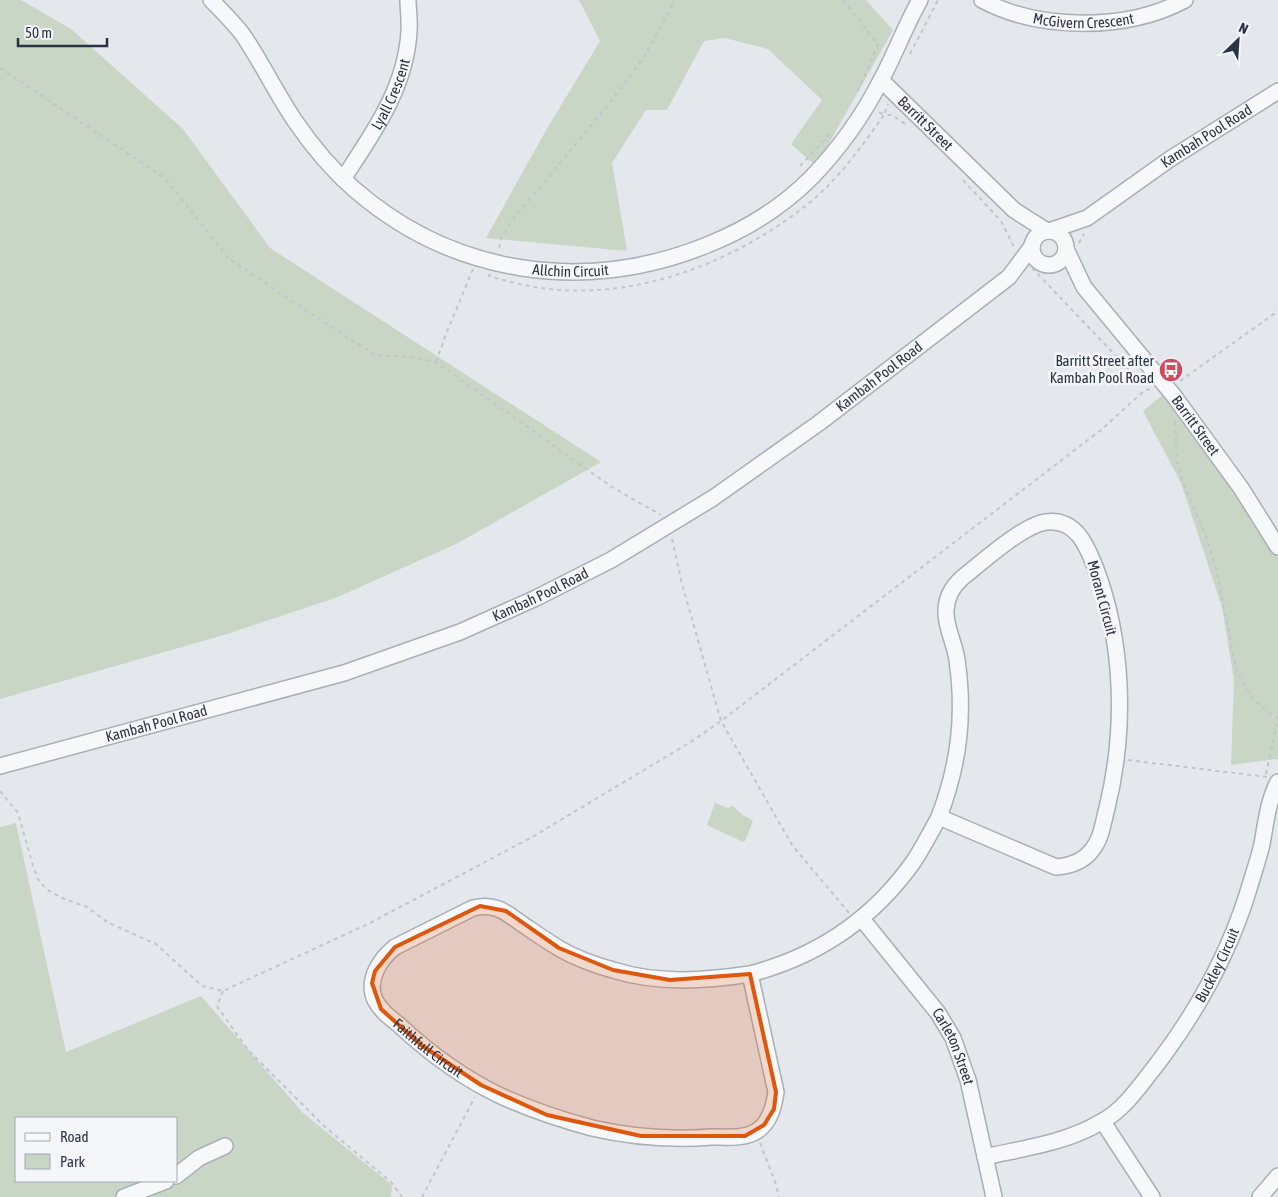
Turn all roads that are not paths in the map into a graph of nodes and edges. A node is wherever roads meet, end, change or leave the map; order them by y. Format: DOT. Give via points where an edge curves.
graph roads {
  1 [pos="211,0"];
  2 [pos="408,0"];
  3 [pos="920,0"];
  4 [pos="982,0"];
  5 [pos="1185,0"];
  6 [pos="881,80"];
  7 [pos="1278,91"];
  8 [pos="344,180"];
  9 [pos="1014,210"];
  10 [pos="1087,218"];
  11 [pos="1048,231"];
  12 [pos="1032,246"];
  13 [pos="1066,248"];
  14 [pos="1048,265"];
  15 [pos="1009,277"];
  16 [pos="1084,287"];
  17 [pos="1278,547"];
  18 [pos="0,766"];
  19 [pos="1278,782"];
  20 [pos="939,817"];
  21 [pos="862,920"];
  22 [pos="750,974"];
  23 [pos="1102,1122"];
  24 [pos="225,1146"];
  25 [pos="985,1157"];
  26 [pos="178,1174"];
  27 [pos="1278,1176"];
  28 [pos="163,1182"];
  29 [pos="124,1197"];
  30 [pos="994,1197"];
  31 [pos="1152,1197"];
  32 [pos="1260,1197"];
  1 -- 8 [label="street, Allchin Circuit" via="242,34 294,119"];
  2 -- 8 [label="street, Lyall Crescent" via="409,30 401,77 389,107"];
  3 -- 6 [label="street, Allchin Circuit"];
  4 -- 5 [label="street, McGivern Crescent" via="1024,16 1092,24 1143,16"];
  6 -- 8 [label="street, Allchin Circuit" via="849,132 810,179 783,203 724,239 684,255 638,267 549,272 478,258 404,226"];
  6 -- 9 [label="street, Barritt Street"];
  7 -- 10 [label="street, Kambah Pool Road" via="1170,159"];
  9 -- 11 [label="street, Barritt Street"];
  9 -- 12 [label="street, Barritt Street"];
  10 -- 11 [label="street, Kambah Pool Road"];
  10 -- 13 [label="street, Kambah Pool Road"];
  11 -- 12 [label="street" via="1038,235"];
  11 -- 13 [label="street" via="1060,235"];
  12 -- 14 [label="street" via="1036,258"];
  12 -- 15 [label="street, Kambah Pool Road"];
  13 -- 14 [label="street" via="1058,263"];
  13 -- 16 [label="street, Barritt Street"];
  14 -- 15 [label="street, Kambah Pool Road"];
  14 -- 16 [label="street, Barritt Street"];
  15 -- 18 [label="street, Kambah Pool Road" via="819,423 713,498 611,560 536,598 422,646 344,673"];
  16 -- 17 [label="street, Barritt Street" via="1241,488"];
  19 -- 23 [label="street, Buckley Circuit" via="1271,796 1247,896 1205,992 1163,1057 1131,1097"];
  20 -- 20 [label="street, Morant Circuit" via="1056,867 1069,866 1081,860 1100,838 1116,758 1119,698 1116,653 1100,579 1088,547 1080,534 1068,526 1047,522 1032,526 962,578 948,596 946,613 957,656 961,718 956,764"];
  20 -- 21 [label="street, Morant Circuit" via="914,860"];
  21 -- 22 [label="street, Faithfull Circuit" via="793,960"];
  21 -- 25 [label="street, Carleton Street" via="938,1013 952,1038 968,1080"];
  22 -- 22 [label="street, Faithfull Circuit" via="776,1092 774,1109 756,1132 746,1136 690,1139 641,1136 593,1128 547,1115 481,1086 421,1045 381,1009 373,994 372,983 375,970 385,955 395,948 473,908 494,906 576,957 622,972 670,980 710,980"];
  23 -- 25 [label="street, Buckley Circuit" via="1059,1140"];
  23 -- 31 [label="street"];
  24 -- 26 [label="street" via="199,1158"];
  25 -- 30 [label="street, Carleton Street"];
  27 -- 32 [label="street"];
  28 -- 29 [label="street"];
}
